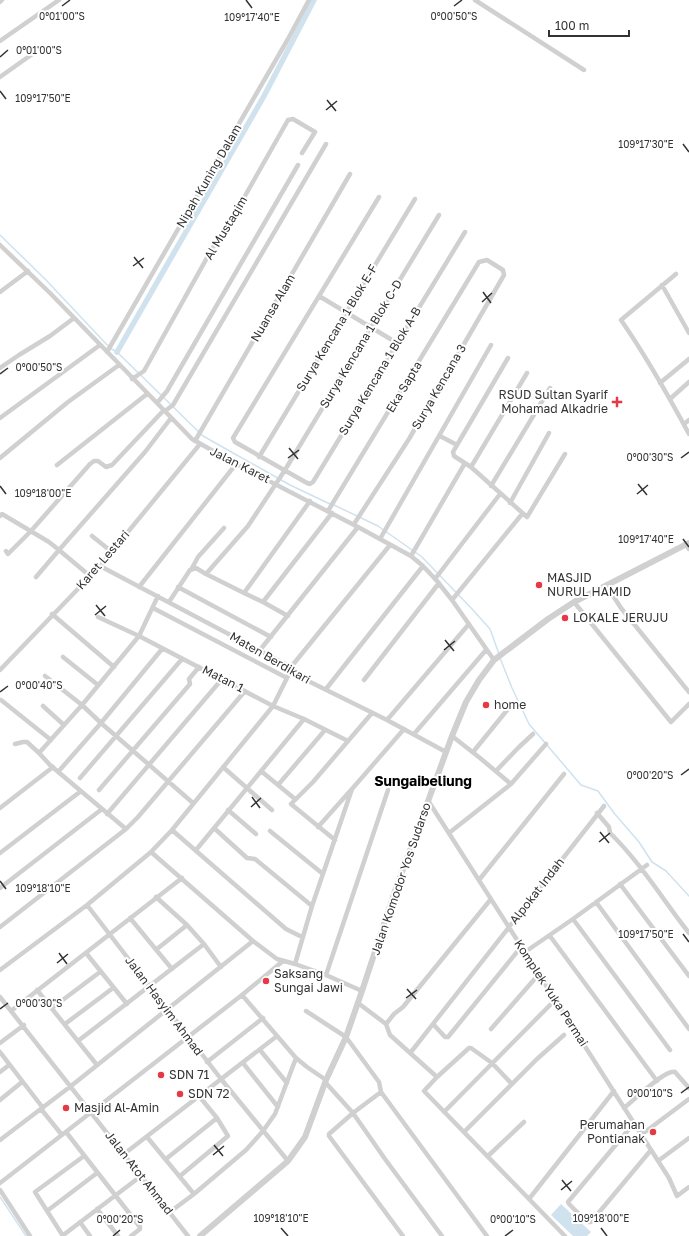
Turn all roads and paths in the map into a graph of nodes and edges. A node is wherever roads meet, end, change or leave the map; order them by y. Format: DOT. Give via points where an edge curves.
graph roads {
  1 [pos="59,0"];
  2 [pos="309,0"];
  3 [pos="475,0"];
  4 [pos="0,41"];
  5 [pos="31,55"];
  6 [pos="584,70"];
  7 [pos="0,77"];
  8 [pos="326,144"];
  9 [pos="302,153"];
  10 [pos="298,165"];
  11 [pos="350,174"];
  12 [pos="380,197"];
  13 [pos="415,199"];
  14 [pos="439,215"];
  15 [pos="465,232"];
  16 [pos="0,245"];
  17 [pos="480,262"];
  18 [pos="28,270"];
  19 [pos="676,274"];
  20 [pos="662,285"];
  21 [pos="0,292"];
  22 [pos="319,296"];
  23 [pos="346,313"];
  24 [pos="74,318"];
  25 [pos="371,328"];
  26 [pos="689,333"];
  27 [pos="397,344"];
  28 [pos="100,345"];
  29 [pos="491,345"];
  30 [pos="107,351"];
  31 [pos="508,358"];
  32 [pos="689,358"];
  33 [pos="119,365"];
  34 [pos="0,368"];
  35 [pos="527,373"];
  36 [pos="133,378"];
  37 [pos="689,382"];
  38 [pos="660,383"];
  39 [pos="550,388"];
  40 [pos="147,394"];
  41 [pos="670,399"];
  42 [pos="158,401"];
  43 [pos="165,410"];
  44 [pos="0,418"];
  45 [pos="171,418"];
  46 [pos="689,420"];
  47 [pos="684,424"];
  48 [pos="549,433"];
  49 [pos="689,434"];
  50 [pos="440,436"];
  51 [pos="197,441"];
  52 [pos="457,445"];
  53 [pos="565,454"];
  54 [pos="259,457"];
  55 [pos="0,458"];
  56 [pos="465,463"];
  57 [pos="236,464"];
  58 [pos="57,465"];
  59 [pos="471,467"];
  60 [pos="284,471"];
  61 [pos="277,482"];
  62 [pos="491,486"];
  63 [pos="500,494"];
  64 [pos="310,501"];
  65 [pos="510,502"];
  66 [pos="330,511"];
  67 [pos="1,514"];
  68 [pos="522,514"];
  69 [pos="356,524"];
  70 [pos="224,528"];
  71 [pos="31,531"];
  72 [pos="92,536"];
  73 [pos="381,538"];
  74 [pos="390,545"];
  75 [pos="688,545"];
  76 [pos="60,550"];
  77 [pos="6,551"];
  78 [pos="112,552"];
  79 [pos="411,555"];
  80 [pos="100,566"];
  81 [pos="423,566"];
  82 [pos="192,568"];
  83 [pos="206,574"];
  84 [pos="90,576"];
  85 [pos="36,577"];
  86 [pos="436,578"];
  87 [pos="439,583"];
  88 [pos="606,585"];
  89 [pos="139,587"];
  90 [pos="178,587"];
  91 [pos="244,593"];
  92 [pos="158,596"];
  93 [pos="454,599"];
  94 [pos="169,602"];
  95 [pos="263,602"];
  96 [pos="574,602"];
  97 [pos="153,608"];
  98 [pos="52,614"];
  99 [pos="288,616"];
  100 [pos="98,617"];
  101 [pos="469,624"];
  102 [pos="139,636"];
  103 [pos="271,637"];
  104 [pos="162,649"];
  105 [pos="260,650"];
  106 [pos="486,650"];
  107 [pos="63,657"];
  108 [pos="182,659"];
  109 [pos="494,660"];
  110 [pos="114,667"];
  111 [pos="199,667"];
  112 [pos="0,670"];
  113 [pos="291,670"];
  114 [pos="45,676"];
  115 [pos="287,678"];
  116 [pos="222,679"];
  117 [pos="364,680"];
  118 [pos="98,685"];
  119 [pos="326,689"];
  120 [pos="245,691"];
  121 [pos="689,692"];
  122 [pos="1,700"];
  123 [pos="689,704"];
  124 [pos="82,705"];
  125 [pos="43,706"];
  126 [pos="274,706"];
  127 [pos="508,709"];
  128 [pos="372,713"];
  129 [pos="304,719"];
  130 [pos="387,720"];
  131 [pos="101,723"];
  132 [pos="64,725"];
  133 [pos="404,729"];
  134 [pos="325,730"];
  135 [pos="414,734"];
  136 [pos="533,734"];
  137 [pos="117,736"];
  138 [pos="452,736"];
  139 [pos="51,740"];
  140 [pos="348,742"];
  141 [pos="15,744"];
  142 [pos="546,744"];
  143 [pos="133,751"];
  144 [pos="446,752"];
  145 [pos="473,752"];
  146 [pos="39,753"];
  147 [pos="149,764"];
  148 [pos="53,767"];
  149 [pos="223,767"];
  150 [pos="261,771"];
  151 [pos="496,771"];
  152 [pos="58,772"];
  153 [pos="564,774"];
  154 [pos="80,778"];
  155 [pos="168,781"];
  156 [pos="511,784"];
  157 [pos="278,785"];
  158 [pos="246,788"];
  159 [pos="352,789"];
  160 [pos="99,790"];
  161 [pos="388,790"];
  162 [pos="81,792"];
  163 [pos="295,800"];
  164 [pos="428,802"];
  165 [pos="193,803"];
  166 [pos="604,806"];
  167 [pos="0,808"];
  168 [pos="102,809"];
  169 [pos="228,810"];
  170 [pos="272,810"];
  171 [pos="597,813"];
  172 [pos="107,814"];
  173 [pos="318,827"];
  174 [pos="214,828"];
  175 [pos="126,829"];
  176 [pos="172,830"];
  177 [pos="270,831"];
  178 [pos="449,833"];
  179 [pos="256,834"];
  180 [pos="335,840"];
  181 [pos="196,850"];
  182 [pos="151,852"];
  183 [pos="0,853"];
  184 [pos="647,864"];
  185 [pos="641,869"];
  186 [pos="323,874"];
  187 [pos="182,878"];
  188 [pos="479,880"];
  189 [pos="620,884"];
  190 [pos="0,888"];
  191 [pos="156,897"];
  192 [pos="491,899"];
  193 [pos="596,902"];
  194 [pos="87,905"];
  195 [pos="312,906"];
  196 [pos="130,918"];
  197 [pos="573,919"];
  198 [pos="187,925"];
  199 [pos="0,926"];
  200 [pos="509,927"];
  201 [pos="689,933"];
  202 [pos="110,934"];
  203 [pos="550,936"];
  204 [pos="302,937"];
  205 [pos="253,941"];
  206 [pos="204,944"];
  207 [pos="521,946"];
  208 [pos="157,949"];
  209 [pos="525,952"];
  210 [pos="86,953"];
  211 [pos="283,961"];
  212 [pos="295,964"];
  213 [pos="221,967"];
  214 [pos="172,969"];
  215 [pos="0,970"];
  216 [pos="100,972"];
  217 [pos="539,974"];
  218 [pos="326,976"];
  219 [pos="689,976"];
  220 [pos="150,986"];
  221 [pos="113,988"];
  222 [pos="37,990"];
  223 [pos="362,991"];
  224 [pos="242,994"];
  225 [pos="0,997"];
  226 [pos="555,1000"];
  227 [pos="358,1003"];
  228 [pos="127,1004"];
  229 [pos="52,1008"];
  230 [pos="168,1010"];
  231 [pos="11,1011"];
  232 [pos="306,1011"];
  233 [pos="263,1018"];
  234 [pos="65,1024"];
  235 [pos="386,1024"];
  236 [pos="433,1024"];
  237 [pos="24,1025"];
  238 [pos="491,1029"];
  239 [pos="689,1029"];
  240 [pos="564,1035"];
  241 [pos="187,1036"];
  242 [pos="278,1036"];
  243 [pos="346,1037"];
  244 [pos="78,1041"];
  245 [pos="0,1043"];
  246 [pos="260,1050"];
  247 [pos="670,1050"];
  248 [pos="0,1052"];
  249 [pos="411,1052"];
  250 [pos="296,1058"];
  251 [pos="207,1062"];
  252 [pos="243,1063"];
  253 [pos="492,1063"];
  254 [pos="9,1065"];
  255 [pos="96,1066"];
  256 [pos="0,1072"];
  257 [pos="437,1076"];
  258 [pos="220,1079"];
  259 [pos="326,1081"];
  260 [pos="657,1081"];
  261 [pos="22,1082"];
  262 [pos="287,1083"];
  263 [pos="512,1084"];
  264 [pos="71,1086"];
  265 [pos="689,1088"];
  266 [pos="381,1092"];
  267 [pos="614,1092"];
  268 [pos="199,1096"];
  269 [pos="689,1099"];
  270 [pos="0,1100"];
  271 [pos="278,1107"];
  272 [pos="624,1108"];
  273 [pos="42,1109"];
  274 [pos="91,1111"];
  275 [pos="444,1112"];
  276 [pos="353,1113"];
  277 [pos="217,1118"];
  278 [pos="524,1122"];
  279 [pos="634,1123"];
  280 [pos="263,1131"];
  281 [pos="464,1132"];
  282 [pos="64,1134"];
  283 [pos="641,1135"];
  284 [pos="147,1136"];
  285 [pos="689,1138"];
  286 [pos="0,1140"];
  287 [pos="651,1150"];
  288 [pos="124,1154"];
  289 [pos="84,1156"];
  290 [pos="488,1156"];
  291 [pos="166,1159"];
  292 [pos="658,1160"];
  293 [pos="288,1162"];
  294 [pos="97,1173"];
  295 [pos="0,1175"];
  296 [pos="10,1176"];
  297 [pos="141,1176"];
  298 [pos="180,1176"];
  299 [pos="0,1183"];
  300 [pos="689,1187"];
  301 [pos="0,1191"];
  302 [pos="194,1194"];
  303 [pos="115,1196"];
  304 [pos="529,1199"];
  305 [pos="97,1209"];
  306 [pos="47,1211"];
  307 [pos="170,1212"];
  308 [pos="80,1222"];
  309 [pos="30,1236"];
  310 [pos="62,1236"];
  311 [pos="90,1236"];
  312 [pos="118,1236"];
  313 [pos="131,1236"];
  314 [pos="188,1236"];
  315 [pos="200,1236"];
  316 [pos="403,1236"];
  317 [pos="442,1236"];
  318 [pos="487,1236"];
  319 [pos="565,1236"];
  1 -- 4 [label="street"];
  2 -- 30 [label="street, Nipah Kuning Dalam"];
  3 -- 6 [label="street"];
  5 -- 7 [label="street"];
  8 -- 43 [label="street" via="173,405"];
  9 -- 36 [label="street, Al Mustaqim" via="315,132 293,119 288,120 144,371"];
  10 -- 42 [label="street" via="167,391"];
  11 -- 51 [label="street, Nuansa Alam"];
  12 -- 22 [label="street"];
  13 -- 23 [label="street, Surya Kencana 1 Blok E-F"];
  14 -- 25 [label="street, Surya Kencana 1 Blok C-D"];
  15 -- 27 [label="street, Surya Kencana 1 Blok A-B"];
  16 -- 18 [label="street, Jalan Karet"];
  17 -- 66 [label="street, Eka Sapta"];
  17 -- 69 [label="street, Surya Kencana 3" via="487,260 503,270 504,275 409,439"];
  18 -- 21 [label="street"];
  18 -- 24 [label="street, Jalan Karet"];
  19 -- 20 [label="street"];
  20 -- 26 [label="street"];
  20 -- 38 [label="street" via="621,320 636,340"];
  22 -- 23 [label="street"];
  22 -- 54 [label="street, Surya Kencana 1 Blok A-B" via="234,436 235,442"];
  23 -- 25 [label="street"];
  23 -- 54 [label="street, Surya Kencana 1 Blok E-F"];
  24 -- 28 [label="street, Jalan Karet"];
  24 -- 34 [label="street"];
  25 -- 27 [label="street"];
  25 -- 60 [label="street, Surya Kencana 1 Blok C-D"];
  27 -- 60 [label="street, Surya Kencana 1 Blok A-B" via="313,482 307,483"];
  28 -- 30 [label="street, Jalan Karet"];
  28 -- 44 [label="street"];
  29 -- 50 [label="street"];
  30 -- 33 [label="street, Jalan Karet"];
  31 -- 52 [label="street"];
  32 -- 38 [label="street"];
  33 -- 36 [label="street, Jalan Karet"];
  33 -- 55 [label="street" via="68,402"];
  35 -- 59 [label="street"];
  36 -- 40 [label="street, Jalan Karet"];
  37 -- 41 [label="street"];
  38 -- 41 [label="street"];
  39 -- 62 [label="street"];
  40 -- 42 [label="street, Jalan Karet"];
  40 -- 58 [label="street"];
  41 -- 47 [label="street"];
  42 -- 43 [label="street, Jalan Karet"];
  43 -- 45 [label="street, Jalan Karet"];
  43 -- 71 [label="street" via="112,465 106,467 94,461"];
  45 -- 51 [label="street, Jalan Karet"];
  45 -- 76 [label="street"];
  46 -- 47 [label="street"];
  47 -- 49 [label="street"];
  48 -- 65 [label="street"];
  50 -- 52 [label="street"];
  50 -- 73 [label="street"];
  51 -- 57 [label="street, Jalan Karet"];
  51 -- 78 [label="street, Karet Lestari"];
  52 -- 56 [label="street" via="453,454"];
  53 -- 68 [label="street" via="528,517"];
  54 -- 60 [label="street, Surya Kencana 1 Blok A-B"];
  56 -- 59 [label="street"];
  56 -- 79 [label="street"];
  57 -- 61 [label="street, Jalan Karet"];
  57 -- 89 [label="street"];
  59 -- 62 [label="street"];
  60 -- 61 [label="street, Surya Kencana 1 Blok C-D"];
  61 -- 64 [label="street, Jalan Karet"];
  61 -- 83 [label="street, Surya Kencana 1 Blok C-D" via="248,526"];
  62 -- 63 [label="street"];
  63 -- 65 [label="street"];
  63 -- 86 [label="street"];
  64 -- 66 [label="street, Jalan Karet"];
  64 -- 91 [label="street"];
  65 -- 68 [label="street"];
  66 -- 69 [label="street, Jalan Karet"];
  66 -- 95 [label="street, Eka Sapta"];
  67 -- 71 [label="street"];
  68 -- 93 [label="street"];
  69 -- 73 [label="street, Jalan Karet"];
  69 -- 99 [label="street, Surya Kencana 3"];
  70 -- 82 [label="street" via="198,557"];
  71 -- 76 [label="street"];
  71 -- 77 [label="street" via="8,554"];
  72 -- 78 [label="street"];
  73 -- 74 [label="street, Jalan Karet"];
  74 -- 79 [label="street, Jalan Karet"];
  74 -- 113 [label="street"];
  75 -- 88 [label="street, Jalan Komodor Yos Sudarso"];
  76 -- 84 [label="street"];
  76 -- 85 [label="street"];
  78 -- 80 [label="street, Karet Lestari"];
  79 -- 81 [label="street, Jalan Karet"];
  80 -- 84 [label="street, Karet Lestari"];
  80 -- 89 [label="street, Maten Berdikari"];
  81 -- 86 [label="street, Jalan Karet"];
  81 -- 119 [label="street"];
  82 -- 83 [label="street"];
  82 -- 90 [label="street"];
  83 -- 91 [label="street"];
  84 -- 98 [label="street, Karet Lestari"];
  86 -- 87 [label="street, Jalan Karet"];
  87 -- 93 [label="street, Jalan Karet"];
  87 -- 117 [label="street"];
  88 -- 96 [label="street, Jalan Komodor Yos Sudarso"];
  88 -- 121 [label="street" via="621,608"];
  89 -- 92 [label="street, Maten Berdikari"];
  90 -- 94 [label="street"];
  90 -- 103 [label="street"];
  91 -- 95 [label="street"];
  92 -- 94 [label="street, Maten Berdikari"];
  92 -- 97 [label="street"];
  93 -- 101 [label="street, Jalan Karet"];
  94 -- 105 [label="street, Maten Berdikari"];
  95 -- 99 [label="street"];
  96 -- 109 [label="street, Jalan Komodor Yos Sudarso"];
  96 -- 123 [label="street" via="671,722"];
  97 -- 102 [label="street"];
  97 -- 115 [label="street"];
  98 -- 110 [label="street"];
  98 -- 112 [label="street, Karet Lestari"];
  99 -- 103 [label="street, Surya Kencana 3"];
  100 -- 102 [label="street, Matan 1"];
  101 -- 106 [label="street, Jalan Karet"];
  101 -- 130 [label="street"];
  102 -- 104 [label="street, Matan 1"];
  102 -- 110 [label="street"];
  103 -- 105 [label="street, Surya Kencana 3"];
  104 -- 108 [label="street, Matan 1"];
  104 -- 131 [label="street"];
  105 -- 113 [label="street, Maten Berdikari"];
  106 -- 109 [label="street, Jalan Karet"];
  106 -- 135 [label="street"];
  107 -- 118 [label="street"];
  108 -- 111 [label="street, Matan 1"];
  108 -- 137 [label="street"];
  109 -- 138 [label="street, Jalan Komodor Yos Sudarso" via="472,690"];
  110 -- 118 [label="street"];
  111 -- 116 [label="street, Matan 1"];
  111 -- 143 [label="street" via="189,679 190,684"];
  113 -- 115 [label="street"];
  113 -- 119 [label="street, Maten Berdikari"];
  114 -- 124 [label="street"];
  115 -- 126 [label="street"];
  116 -- 120 [label="street, Matan 1"];
  116 -- 147 [label="street"];
  118 -- 124 [label="street"];
  119 -- 128 [label="street, Maten Berdikari"];
  120 -- 126 [label="street, Matan 1"];
  120 -- 155 [label="street"];
  122 -- 139 [label="street"];
  124 -- 131 [label="street"];
  124 -- 132 [label="street"];
  125 -- 132 [label="street"];
  126 -- 129 [label="street, Matan 1"];
  126 -- 149 [label="street"];
  127 -- 145 [label="street"];
  128 -- 130 [label="street, Maten Berdikari"];
  128 -- 140 [label="street"];
  129 -- 134 [label="street, Matan 1"];
  129 -- 150 [label="street"];
  130 -- 133 [label="street, Maten Berdikari"];
  131 -- 137 [label="street"];
  131 -- 152 [label="street"];
  132 -- 139 [label="street"];
  133 -- 135 [label="street, Maten Berdikari"];
  133 -- 159 [label="street"];
  134 -- 140 [label="street, Matan 1"];
  134 -- 157 [label="street"];
  135 -- 144 [label="street, Maten Berdikari"];
  136 -- 151 [label="street"];
  137 -- 143 [label="street"];
  137 -- 154 [label="street"];
  138 -- 144 [label="street, Jalan Komodor Yos Sudarso"];
  138 -- 145 [label="street"];
  139 -- 146 [label="street"];
  140 -- 163 [label="street"];
  141 -- 146 [label="street" via="27,742"];
  142 -- 156 [label="street"];
  143 -- 147 [label="street"];
  143 -- 160 [label="street"];
  144 -- 164 [label="street, Jalan Komodor Yos Sudarso"];
  145 -- 151 [label="street"];
  146 -- 148 [label="street"];
  147 -- 155 [label="street"];
  147 -- 172 [label="street"];
  148 -- 152 [label="street"];
  148 -- 167 [label="street"];
  149 -- 158 [label="street"];
  149 -- 165 [label="street"];
  150 -- 157 [label="street"];
  150 -- 158 [label="street"];
  151 -- 156 [label="street"];
  152 -- 162 [label="street"];
  153 -- 188 [label="street"];
  155 -- 165 [label="street"];
  155 -- 175 [label="street"];
  156 -- 178 [label="street"];
  157 -- 163 [label="street"];
  158 -- 169 [label="street"];
  158 -- 170 [label="street"];
  159 -- 173 [label="street"];
  159 -- 180 [label="street"];
  161 -- 218 [label="street"];
  162 -- 168 [label="street"];
  162 -- 183 [label="street"];
  163 -- 173 [label="street" via="291,804"];
  164 -- 178 [label="street, Komplek Yuka Permai"];
  164 -- 223 [label="street, Jalan Komodor Yos Sudarso"];
  165 -- 176 [label="street"];
  166 -- 171 [label="street, Alpokat Indah"];
  168 -- 172 [label="street"];
  168 -- 190 [label="street"];
  169 -- 174 [label="street"];
  169 -- 179 [label="street"];
  171 -- 185 [label="street" via="609,827 610,833"];
  171 -- 200 [label="street, Alpokat Indah"];
  172 -- 175 [label="street"];
  173 -- 180 [label="street"];
  174 -- 181 [label="street"];
  174 -- 195 [label="street" via="247,858 255,858"];
  175 -- 199 [label="street"];
  176 -- 181 [label="street"];
  176 -- 182 [label="street"];
  177 -- 186 [label="street"];
  178 -- 188 [label="street, Komplek Yuka Permai"];
  180 -- 186 [label="street"];
  181 -- 204 [label="street" via="286,929"];
  182 -- 187 [label="street"];
  182 -- 194 [label="street"];
  184 -- 185 [label="street"];
  185 -- 189 [label="street"];
  185 -- 201 [label="street"];
  186 -- 195 [label="street"];
  187 -- 191 [label="street"];
  187 -- 205 [label="street"];
  188 -- 192 [label="street, Komplek Yuka Permai"];
  189 -- 193 [label="street"];
  189 -- 219 [label="street"];
  191 -- 196 [label="street"];
  191 -- 198 [label="street"];
  192 -- 200 [label="street, Komplek Yuka Permai"];
  192 -- 235 [label="street" via="403,1007"];
  193 -- 197 [label="street"];
  193 -- 239 [label="street"];
  194 -- 202 [label="street, Jalan Hasyim Ahmad"];
  194 -- 215 [label="street"];
  195 -- 204 [label="street"];
  196 -- 202 [label="street"];
  196 -- 208 [label="street"];
  197 -- 203 [label="street"];
  197 -- 247 [label="street"];
  198 -- 206 [label="street"];
  198 -- 208 [label="street"];
  200 -- 207 [label="street, Komplek Yuka Permai"];
  200 -- 236 [label="street, Alpokat Indah"];
  202 -- 210 [label="street"];
  202 -- 220 [label="street, Jalan Hasyim Ahmad"];
  203 -- 209 [label="street"];
  203 -- 260 [label="street"];
  204 -- 212 [label="street"];
  205 -- 211 [label="street"];
  205 -- 213 [label="street"];
  206 -- 213 [label="street"];
  206 -- 214 [label="street"];
  207 -- 209 [label="street, Komplek Yuka Permai"];
  207 -- 236 [label="street" via="448,1037"];
  208 -- 214 [label="street"];
  209 -- 217 [label="street, Komplek Yuka Permai"];
  210 -- 216 [label="street"];
  210 -- 222 [label="street"];
  211 -- 212 [label="street"];
  211 -- 224 [label="street"];
  212 -- 218 [label="street"];
  213 -- 230 [label="street"];
  214 -- 220 [label="street"];
  216 -- 221 [label="street"];
  216 -- 229 [label="street"];
  217 -- 226 [label="street, Komplek Yuka Permai"];
  217 -- 238 [label="street"];
  218 -- 223 [label="street"];
  220 -- 228 [label="street"];
  220 -- 230 [label="street, Jalan Hasyim Ahmad"];
  221 -- 228 [label="street"];
  221 -- 234 [label="street"];
  222 -- 229 [label="street"];
  222 -- 231 [label="street"];
  223 -- 227 [label="street, Jalan Komodor Yos Sudarso"];
  224 -- 233 [label="street"];
  224 -- 241 [label="street"];
  225 -- 231 [label="street, Jalan Atot Ahmad"];
  226 -- 253 [label="street"];
  226 -- 267 [label="street, Komplek Yuka Permai"];
  227 -- 235 [label="street"];
  227 -- 243 [label="street, Jalan Komodor Yos Sudarso"];
  228 -- 244 [label="street"];
  229 -- 234 [label="street"];
  230 -- 241 [label="street, Jalan Hasyim Ahmad"];
  230 -- 255 [label="street"];
  231 -- 237 [label="street, Jalan Atot Ahmad"];
  232 -- 243 [label="street"];
  233 -- 242 [label="street"];
  233 -- 251 [label="street"];
  234 -- 244 [label="street"];
  235 -- 249 [label="street" via="390,1035"];
  236 -- 249 [label="street, Alpokat Indah"];
  237 -- 245 [label="street"];
  237 -- 264 [label="street, Jalan Atot Ahmad"];
  240 -- 263 [label="street"];
  241 -- 251 [label="street, Jalan Hasyim Ahmad"];
  241 -- 274 [label="street"];
  242 -- 246 [label="street"];
  242 -- 250 [label="street"];
  243 -- 259 [label="street, Jalan Komodor Yos Sudarso"];
  243 -- 266 [label="street" via="379,1082"];
  244 -- 255 [label="street"];
  246 -- 252 [label="street"];
  246 -- 262 [label="street"];
  248 -- 254 [label="street"];
  249 -- 257 [label="street"];
  250 -- 259 [label="street"];
  250 -- 262 [label="street"];
  251 -- 258 [label="street, Jalan Hasyim Ahmad"];
  252 -- 258 [label="street"];
  252 -- 271 [label="street"];
  253 -- 257 [label="street" via="469,1048"];
  253 -- 263 [label="street"];
  253 -- 275 [label="street"];
  254 -- 256 [label="street"];
  254 -- 261 [label="street"];
  255 -- 264 [label="street"];
  257 -- 275 [label="street" via="424,1091"];
  258 -- 268 [label="street"];
  258 -- 280 [label="street, Jalan Hasyim Ahmad"];
  259 -- 276 [label="street"];
  259 -- 293 [label="street, Jalan Komodor Yos Sudarso" via="305,1137"];
  260 -- 265 [label="street" via="672,1071"];
  260 -- 272 [label="street"];
  261 -- 270 [label="street"];
  261 -- 273 [label="street"];
  262 -- 271 [label="street"];
  263 -- 281 [label="street"];
  264 -- 273 [label="street"];
  264 -- 274 [label="street, Jalan Atot Ahmad"];
  266 -- 276 [label="street"];
  266 -- 318 [label="street"];
  267 -- 272 [label="street, Komplek Yuka Permai"];
  267 -- 304 [label="street"];
  268 -- 277 [label="street"];
  268 -- 284 [label="street"];
  269 -- 283 [label="street"];
  271 -- 280 [label="street"];
  272 -- 279 [label="street, Komplek Yuka Permai"];
  273 -- 282 [label="street"];
  273 -- 286 [label="street"];
  274 -- 282 [label="street"];
  274 -- 288 [label="street, Jalan Atot Ahmad"];
  275 -- 281 [label="street"];
  276 -- 316 [label="street" via="329,1136"];
  276 -- 317 [label="street"];
  277 -- 291 [label="street"];
  277 -- 298 [label="street" via="228,1137"];
  278 -- 290 [label="street"];
  279 -- 283 [label="street, Komplek Yuka Permai"];
  279 -- 287 [label="street" via="568,1202 587,1222 591,1222"];
  280 -- 293 [label="street, Jalan Hasyim Ahmad"];
  280 -- 302 [label="street" via="246,1150"];
  281 -- 290 [label="street"];
  282 -- 289 [label="street"];
  282 -- 296 [label="street"];
  283 -- 287 [label="street, Komplek Yuka Permai"];
  284 -- 288 [label="street"];
  284 -- 291 [label="street"];
  285 -- 292 [label="street"];
  287 -- 292 [label="street, Komplek Yuka Permai"];
  288 -- 297 [label="street, Jalan Atot Ahmad"];
  289 -- 294 [label="street"];
  289 -- 306 [label="street" via="35,1192"];
  290 -- 304 [label="street"];
  291 -- 298 [label="street"];
  292 -- 300 [label="street, Komplek Yuka Permai" via="677,1196"];
  293 -- 315 [label="street, Jalan Komodor Yos Sudarso"];
  294 -- 303 [label="street"];
  294 -- 306 [label="street"];
  295 -- 296 [label="street"];
  296 -- 299 [label="street"];
  297 -- 303 [label="street"];
  297 -- 307 [label="street, Jalan Atot Ahmad"];
  298 -- 302 [label="street"];
  301 -- 309 [label="street"];
  302 -- 307 [label="street"];
  303 -- 305 [label="street"];
  303 -- 313 [label="street" via="141,1228"];
  304 -- 319 [label="street"];
  305 -- 308 [label="street"];
  305 -- 312 [label="street"];
  306 -- 310 [label="street"];
  307 -- 314 [label="street, Jalan Atot Ahmad"];
  308 -- 310 [label="street"];
  308 -- 311 [label="street"];
}
